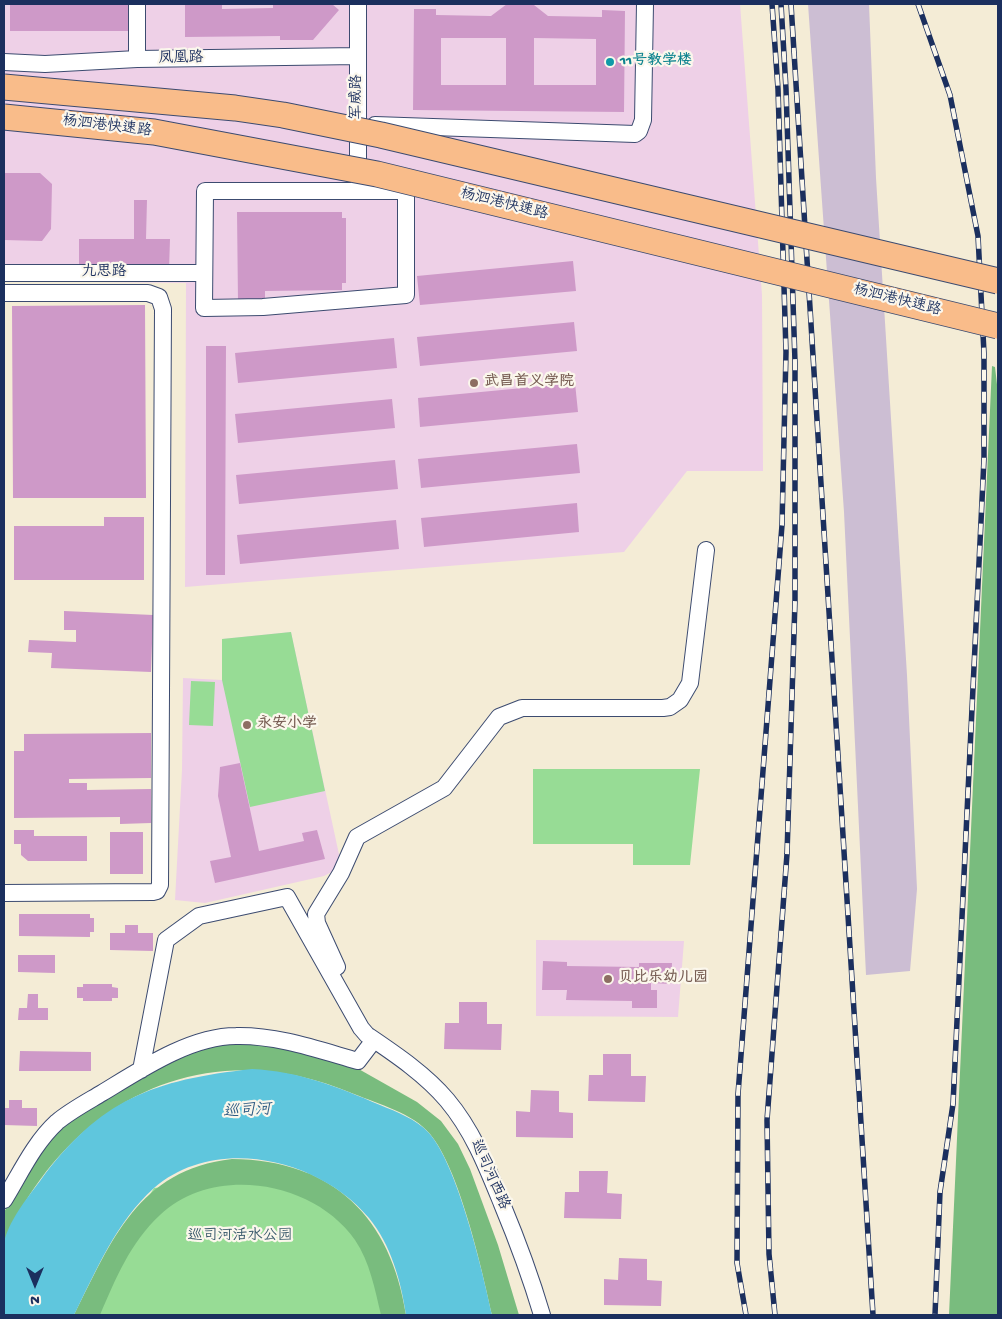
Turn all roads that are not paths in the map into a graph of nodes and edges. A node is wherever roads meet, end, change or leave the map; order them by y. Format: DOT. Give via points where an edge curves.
graph roads {
  1 [pos="137,4"];
  2 [pos="358,4"];
  3 [pos="644,4"];
  4 [pos="358,56"];
  5 [pos="137,59"];
  6 [pos="4,62"];
  7 [pos="4,87"];
  8 [pos="4,117"];
  9 [pos="358,125"];
  10 [pos="358,191"];
  11 [pos="4,273"];
  12 [pos="204,273"];
  13 [pos="998,281"];
  14 [pos="4,293"];
  15 [pos="998,326"];
  16 [pos="706,550"];
  17 [pos="4,893"];
  18 [pos="346,1001"];
  19 [pos="374,1040"];
  20 [pos="141,1070"];
  21 [pos="4,1200"];
  22 [pos="542,1315"];
  1 -- 5 [label="street"];
  2 -- 4 [label="street, 军威路"];
  3 -- 9 [label="street" via="643,120 635,134"];
  4 -- 5 [label="street, 凤凰路"];
  4 -- 9 [label="street, 军威路"];
  5 -- 6 [label="street, 凤凰路" via="45,64"];
  7 -- 13 [label="highway, 杨泗港快速路, bridge" via="144,98 283,115"];
  8 -- 15 [label="highway, 杨泗港快速路, bridge" via="154,132 377,174"];
  9 -- 10 [label="street, 军威路"];
  10 -- 12 [label="street" via="205,191"];
  10 -- 12 [label="street" via="406,191 406,295 204,308"];
  11 -- 12 [label="street, 九思路"];
  14 -- 17 [label="street" via="148,293 159,297 163,309 160,885 153,892"];
  16 -- 18 [label="street" via="692,678 680,700 663,708 522,708 505,713 492,724 444,788 357,837 341,873 316,914 335,961"];
  18 -- 19 [label="street, 巡司河西路" via="361,1028"];
  18 -- 20 [label="street" via="287,897 199,916 167,938 164,945"];
  19 -- 20 [label="street" via="358,1061 267,1038 216,1037 198,1042"];
  19 -- 22 [label="street, 巡司河西路" via="426,1080 465,1124 481,1151"];
  20 -- 21 [label="street" via="57,1123 35,1150"];
}
